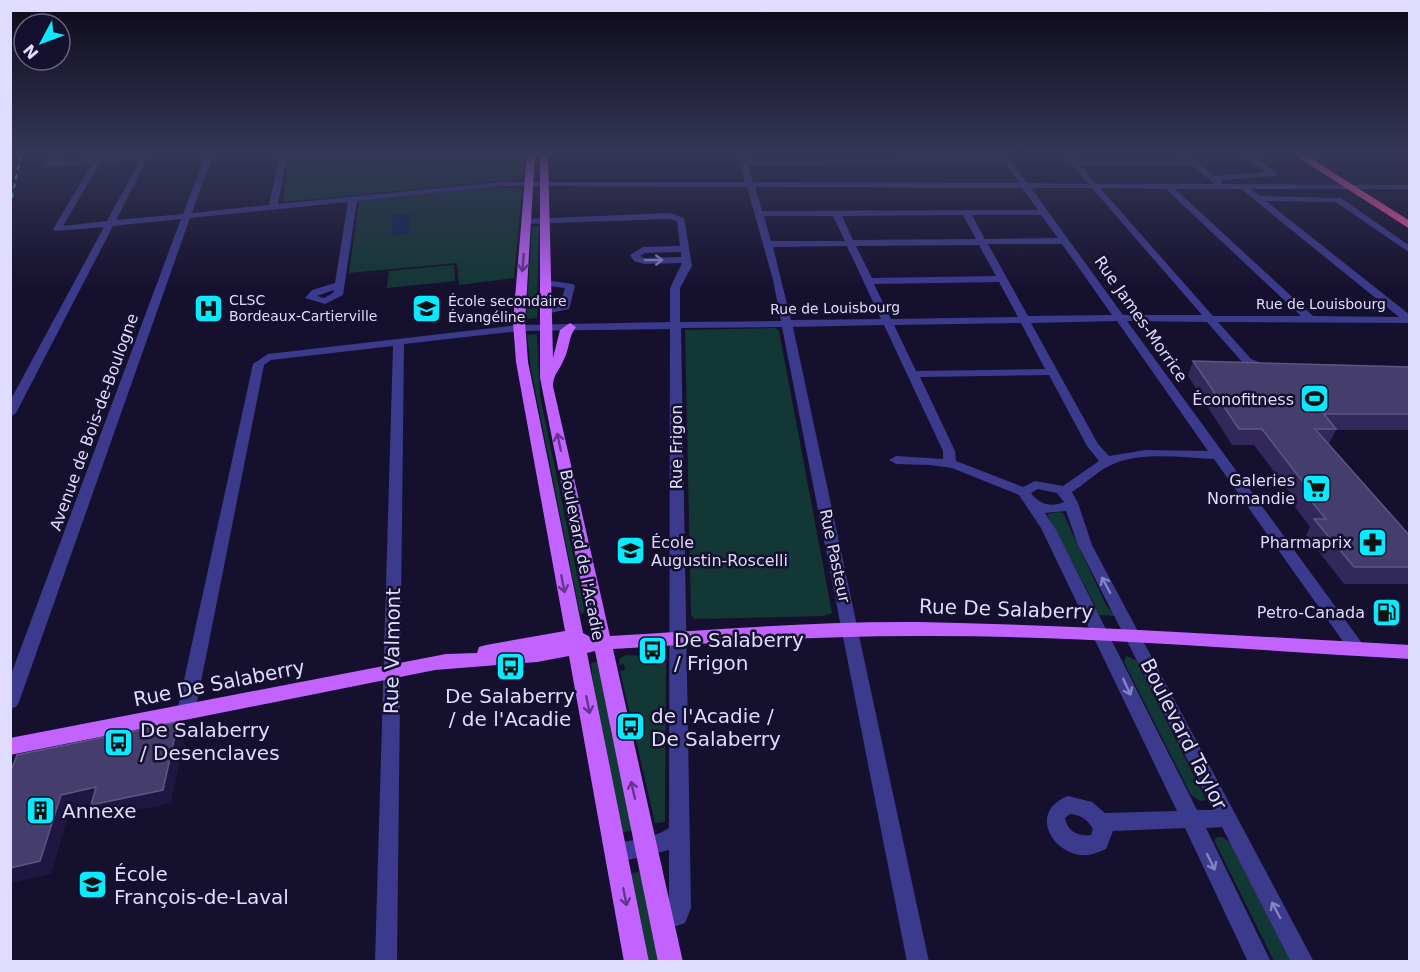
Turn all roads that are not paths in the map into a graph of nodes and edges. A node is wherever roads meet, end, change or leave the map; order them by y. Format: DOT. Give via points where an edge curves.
graph roads {
  1 [pos="75,199"];
  2 [pos="123,199"];
  3 [pos="193,199"];
  4 [pos="274,199"];
  5 [pos="341,199"];
  6 [pos="353,199"];
  7 [pos="528,199"];
  8 [pos="545,199"];
  9 [pos="754,199"];
  10 [pos="1035,199"];
  11 [pos="1108,199"];
  12 [pos="1182,199"];
  13 [pos="1261,199"];
  14 [pos="1313,199"];
  15 [pos="1369,199"];
  16 [pos="1390,199"];
  17 [pos="273,207"];
  18 [pos="966,212"];
  19 [pos="1044,212"];
  20 [pos="1410,212"];
  21 [pos="836,213"];
  22 [pos="758,214"];
  23 [pos="187,216"];
  24 [pos="545,221"];
  25 [pos="527,222"];
  26 [pos="110,224"];
  27 [pos="1410,226"];
  28 [pos="1066,241"];
  29 [pos="983,242"];
  30 [pos="849,243"];
  31 [pos="768,244"];
  32 [pos="1410,250"];
  33 [pos="1003,279"];
  34 [pos="867,281"];
  35 [pos="545,283"];
  36 [pos="339,285"];
  37 [pos="545,313"];
  38 [pos="1120,318"];
  39 [pos="1211,318"];
  40 [pos="1310,319"];
  41 [pos="1024,320"];
  42 [pos="1409,320"];
  43 [pos="887,322"];
  44 [pos="787,324"];
  45 [pos="675,325"];
  46 [pos="519,327"];
  47 [pos="545,327"];
  48 [pos="570,327"];
  49 [pos="399,341"];
  50 [pos="1280,368"];
  51 [pos="1053,372"];
  52 [pos="912,374"];
  53 [pos="546,378"];
  54 [pos="10,413"];
  55 [pos="1219,455"];
  56 [pos="896,460"];
  57 [pos="1107,462"];
  58 [pos="950,464"];
  59 [pos="1028,498"];
  60 [pos="1066,498"];
  61 [pos="849,630"];
  62 [pos="1101,634"];
  63 [pos="1133,637"];
  64 [pos="676,638"];
  65 [pos="602,643"];
  66 [pos="576,644"];
  67 [pos="1358,650"];
  68 [pos="1410,652"];
  69 [pos="392,672"];
  70 [pos="10,702"];
  71 [pos="186,712"];
  72 [pos="10,747"];
  73 [pos="1228,818"];
  74 [pos="1190,819"];
  75 [pos="1101,822"];
  76 [pos="678,834"];
  77 [pos="646,847"];
  78 [pos="616,853"];
  79 [pos="662,920"];
  80 [pos="386,962"];
  81 [pos="637,962"];
  82 [pos="671,962"];
  83 [pos="918,962"];
  84 [pos="1260,962"];
  85 [pos="1303,962"];
  1 -- 26 [label="street" via="57,229"];
  2 -- 26 [label="street"];
  3 -- 23 [label="street, Avenue de Bois-de-Boulogne"];
  4 -- 17 [label="street"];
  5 -- 17 [label="street"];
  6 -- 36 [label="street"];
  7 -- 25 [label="main road, Boulevard de l'Acadie"];
  8 -- 24 [label="main road, Boulevard de l'Acadie"];
  9 -- 22 [label="street, Rue Pasteur"];
  10 -- 19 [label="street, Rue James-Morrice"];
  11 -- 39 [label="street"];
  12 -- 40 [label="street"];
  13 -- 42 [label="street"];
  14 -- 32 [label="street" via="1338,200"];
  15 -- 27 [label="highway"];
  16 -- 20 [label="highway"];
  17 -- 23 [label="street"];
  18 -- 19 [label="street"];
  18 -- 21 [label="street"];
  18 -- 29 [label="street"];
  19 -- 28 [label="street, Rue James-Morrice"];
  21 -- 22 [label="street"];
  21 -- 30 [label="street"];
  22 -- 31 [label="street, Rue Pasteur"];
  23 -- 26 [label="street"];
  23 -- 70 [label="street, Avenue de Bois-de-Boulogne"];
  24 -- 25 [label="street, Rue Frigon"];
  24 -- 35 [label="main road, Boulevard de l'Acadie"];
  24 -- 45 [label="street, Rue Frigon" via="676,217 681,220 687,268 675,290"];
  25 -- 46 [label="main road, Boulevard de l'Acadie, one-way"];
  26 -- 54 [label="street"];
  28 -- 29 [label="street"];
  28 -- 38 [label="street, Rue James-Morrice"];
  29 -- 30 [label="street"];
  29 -- 33 [label="street"];
  30 -- 31 [label="street"];
  30 -- 34 [label="street"];
  31 -- 44 [label="street, Rue Pasteur"];
  33 -- 34 [label="street"];
  33 -- 41 [label="street"];
  34 -- 43 [label="street"];
  35 -- 37 [label="main road, Boulevard de l'Acadie"];
  35 -- 37 [label="street" via="570,285 564,309"];
  37 -- 47 [label="main road, Boulevard de l'Acadie"];
  38 -- 39 [label="street, Rue de Louisbourg"];
  38 -- 41 [label="street, Rue de Louisbourg"];
  38 -- 55 [label="street, Rue James-Morrice"];
  39 -- 40 [label="street, Rue de Louisbourg"];
  39 -- 50 [label="street" via="1249,362 1262,368"];
  40 -- 42 [label="street, Rue de Louisbourg"];
  41 -- 43 [label="street, Rue de Louisbourg"];
  41 -- 51 [label="street"];
  43 -- 44 [label="street, Rue de Louisbourg"];
  43 -- 52 [label="street"];
  44 -- 45 [label="street, Rue de Louisbourg"];
  44 -- 61 [label="street, Rue Pasteur"];
  45 -- 48 [label="street, Rue de Louisbourg"];
  45 -- 64 [label="street, Rue Frigon"];
  46 -- 47 [label="street, Rue de Louisbourg"];
  46 -- 49 [label="street, Rue de Louisbourg"];
  46 -- 66 [label="main road, Boulevard de l'Acadie, one-way" via="523,371"];
  47 -- 48 [label="street, Rue de Louisbourg"];
  47 -- 53 [label="main road, Boulevard de l'Acadie"];
  48 -- 53 [label="main road" via="564,333 559,358"];
  49 -- 69 [label="street, Rue Valmont"];
  49 -- 71 [label="street, Rue de Louisbourg" via="263,359 259,364"];
  51 -- 52 [label="street"];
  51 -- 57 [label="street" via="1093,446"];
  52 -- 58 [label="street" via="949,452"];
  65 -- 53 [label="main road, Boulevard de l'Acadie, one-way"];
  55 -- 57 [label="street" via="1148,455"];
  55 -- 67 [label="street, Rue James-Morrice"];
  56 -- 58 [label="street"];
  57 -- 60 [label="street"];
  58 -- 59 [label="street"];
  59 -- 60 [label="street" via="1050,509"];
  59 -- 60 [label="street" via="1028,488 1040,485"];
  59 -- 62 [label="street, Boulevard Taylor" via="1048,528"];
  63 -- 60 [label="street, Boulevard Taylor, one-way" via="1079,532"];
  61 -- 62 [label="main road, Rue De Salaberry"];
  61 -- 64 [label="main road, Rue De Salaberry"];
  61 -- 83 [label="street, Rue Pasteur"];
  62 -- 63 [label="main road, Rue De Salaberry"];
  62 -- 74 [label="street, Boulevard Taylor, one-way"];
  63 -- 67 [label="main road, Rue De Salaberry"];
  63 -- 73 [label="street, Boulevard Taylor"];
  64 -- 65 [label="main road, Rue De Salaberry"];
  64 -- 76 [label="street, Rue Frigon"];
  65 -- 66 [label="main road, Rue De Salaberry"];
  77 -- 65 [label="main road, Boulevard de l'Acadie, one-way"];
  66 -- 69 [label="main road, Rue De Salaberry" via="537,655"];
  66 -- 78 [label="main road, Boulevard de l'Acadie, one-way"];
  67 -- 68 [label="main road, Rue De Salaberry"];
  69 -- 71 [label="main road, Rue De Salaberry"];
  69 -- 80 [label="street, Rue Valmont"];
  71 -- 72 [label="main road, Rue De Salaberry"];
  73 -- 74 [label="street"];
  85 -- 73 [label="street, Boulevard Taylor, one-way"];
  74 -- 75 [label="street"];
  74 -- 84 [label="street, Boulevard Taylor, one-way"];
  76 -- 77 [label="street" via="668,842"];
  76 -- 79 [label="street, Rue Frigon" via="680,908 677,915"];
  77 -- 78 [label="street"];
  77 -- 79 [label="main road, Boulevard de l'Acadie"];
  78 -- 81 [label="main road, Boulevard de l'Acadie, one-way"];
  79 -- 82 [label="main road, Boulevard de l'Acadie"];
}
